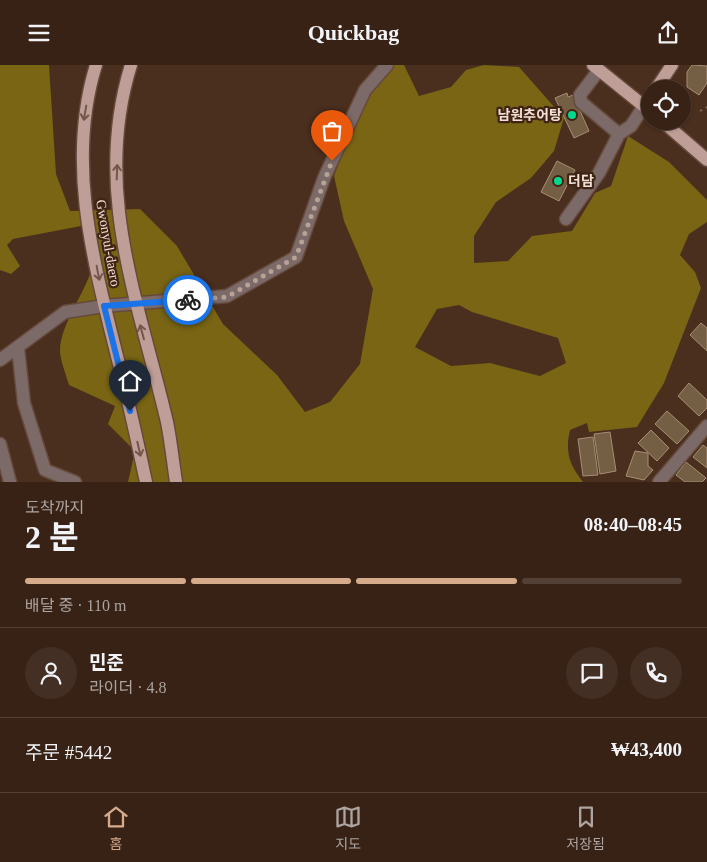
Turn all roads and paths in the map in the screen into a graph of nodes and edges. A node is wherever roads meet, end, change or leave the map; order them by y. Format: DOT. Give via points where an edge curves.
graph roads {
  1 [pos="96,65"];
  2 [pos="131,65"];
  3 [pos="387,65"];
  4 [pos="672,65"];
  5 [pos="596,67"];
  6 [pos="662,80"];
  7 [pos="641,100"];
  8 [pos="707,107"];
  9 [pos="700,111"];
  10 [pos="641,114"];
  11 [pos="672,130"];
  12 [pos="619,134"];
  13 [pos="707,160"];
  14 [pos="566,219"];
  15 [pos="135,304"];
  16 [pos="104,306"];
  17 [pos="18,348"];
  18 [pos="0,360"];
  19 [pos="707,426"];
  20 [pos="0,444"];
  21 [pos="10,482"];
  22 [pos="75,482"];
  23 [pos="146,482"];
  24 [pos="176,482"];
  25 [pos="659,482"];
  1 -- 16 [label="main road, Gwonyul-daero, one-way" via="81,137 84,200"];
  15 -- 2 [label="main road, Gwonyul-daero, one-way" via="122,244 116,179 119,125"];
  3 -- 15 [label="street" via="365,91 324,178 296,257 227,297"];
  4 -- 6 [label="main road"];
  5 -- 7 [label="main road"];
  5 -- 12 [label="street" via="580,95 581,102"];
  8 -- 9 [label="path"];
  10 -- 12 [label="street"];
  11 -- 13 [label="main road"];
  12 -- 14 [label="street" via="599,173"];
  15 -- 16 [label="street"];
  24 -- 15 [label="main road, Gwonyul-daero, one-way" via="167,423"];
  16 -- 17 [label="street" via="65,313"];
  16 -- 23 [label="main road, Gwonyul-daero, one-way"];
  17 -- 18 [label="street"];
  17 -- 22 [label="street" via="24,403 45,470"];
  19 -- 25 [label="street"];
  20 -- 21 [label="street"];
}
